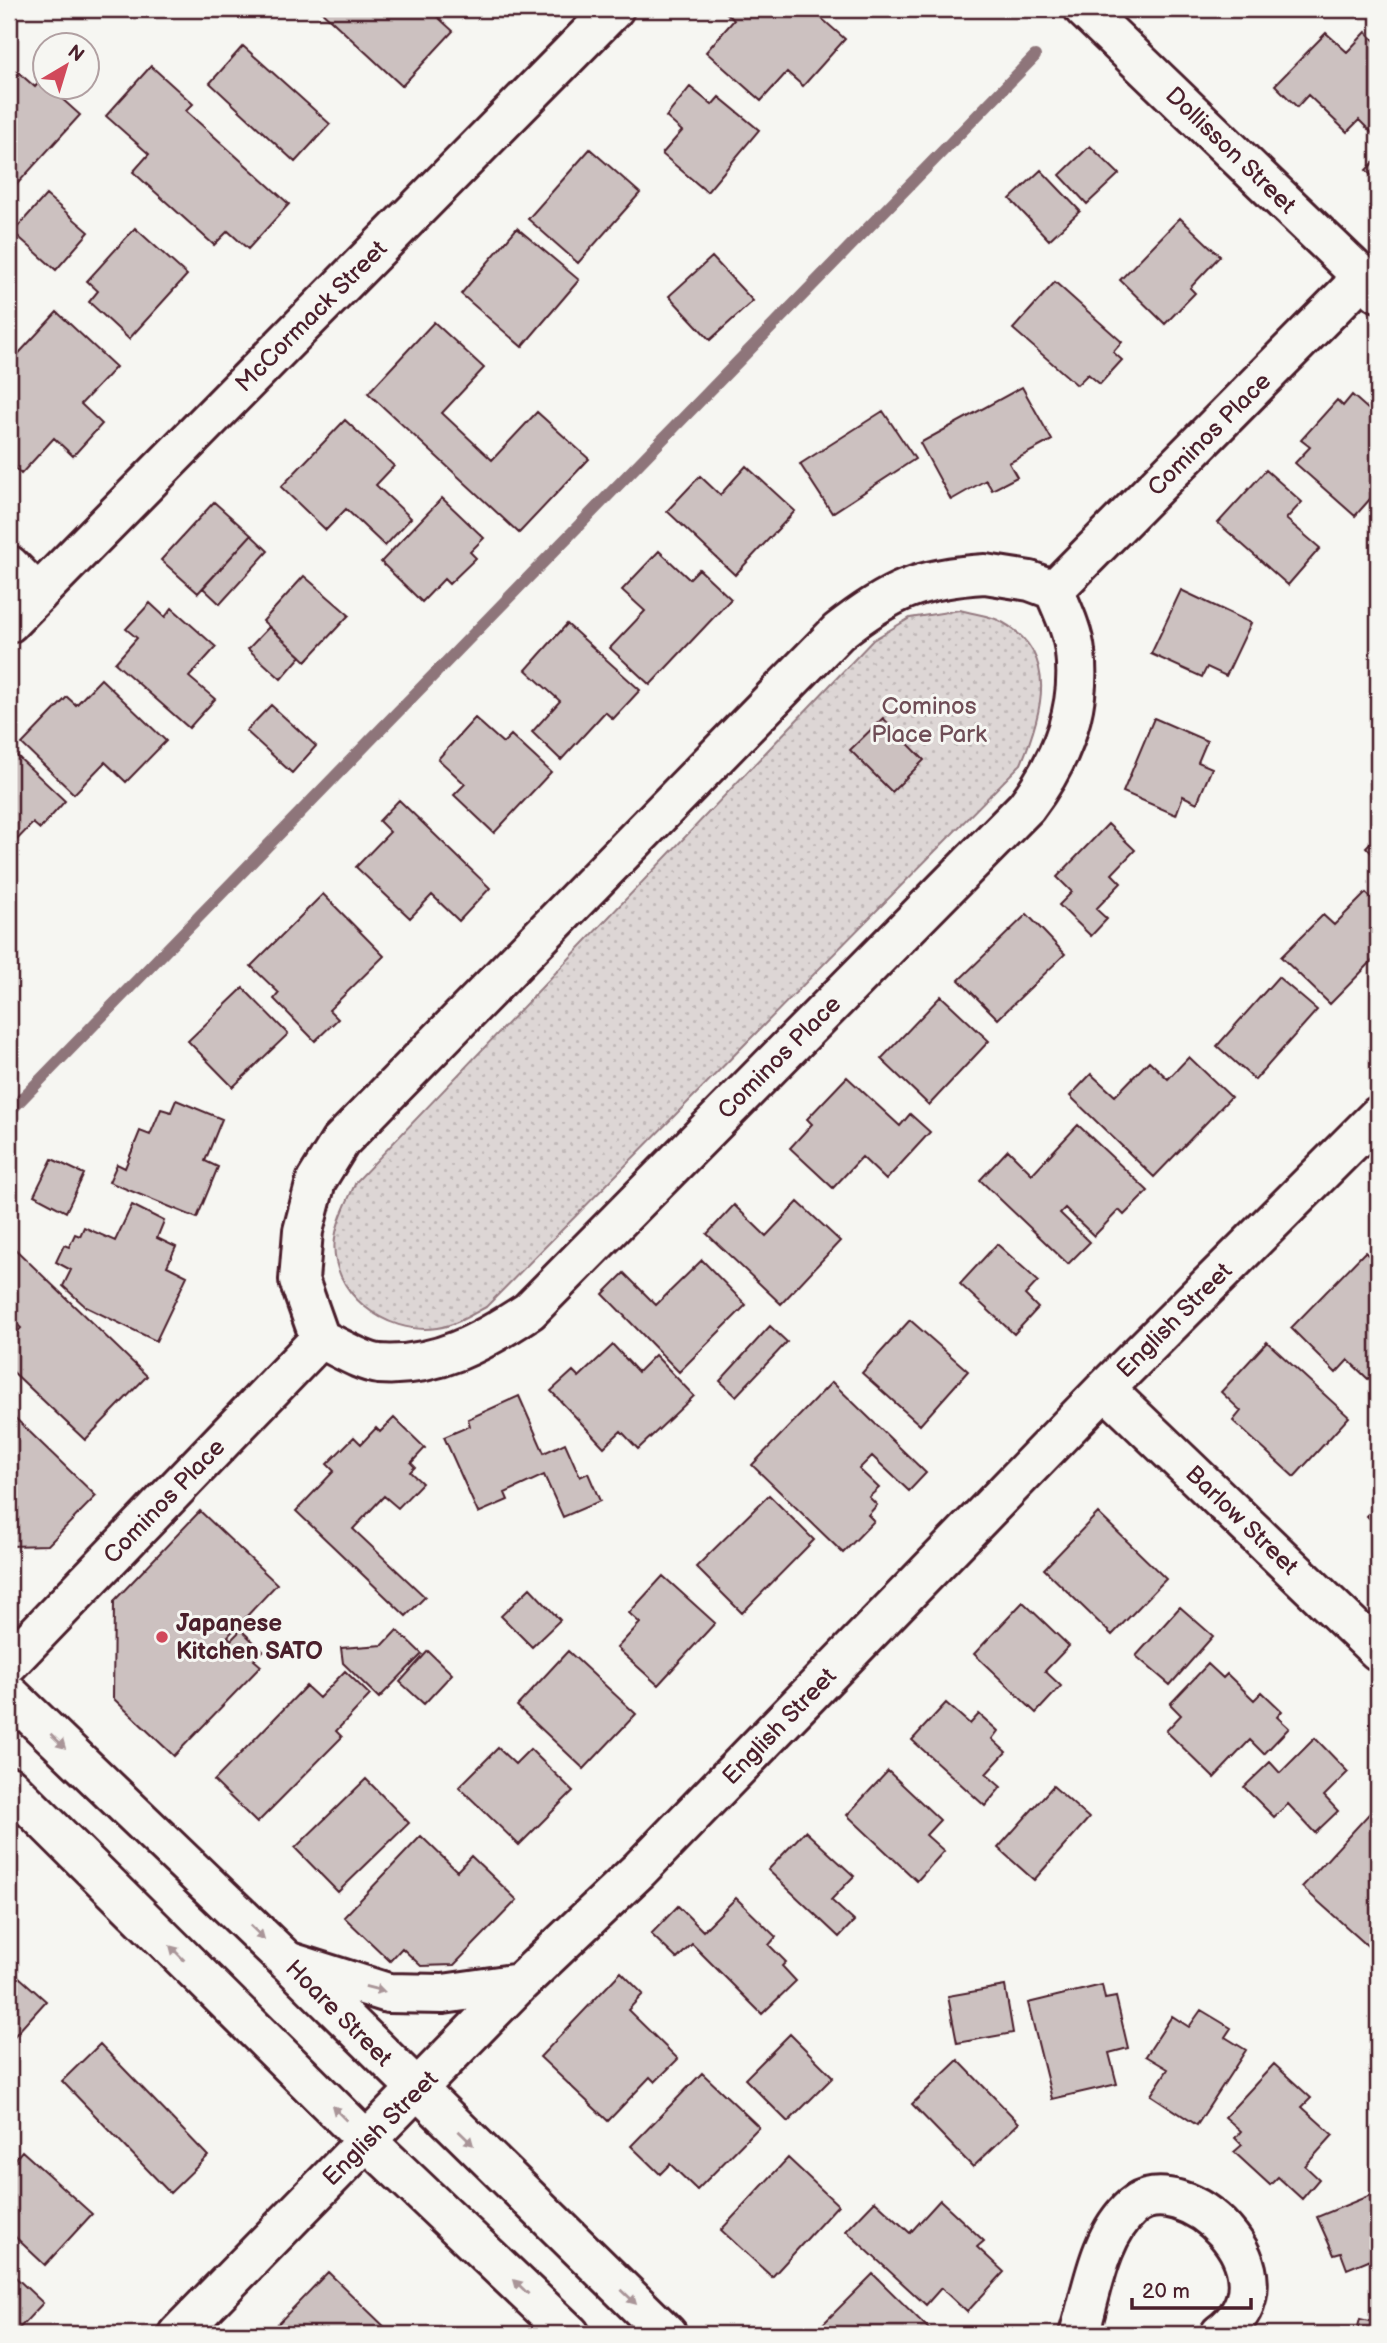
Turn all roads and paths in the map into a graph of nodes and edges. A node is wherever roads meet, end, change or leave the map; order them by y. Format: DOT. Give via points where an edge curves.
graph roads {
  1 [pos="614,9"];
  2 [pos="1084,9"];
  3 [pos="1371,284"];
  4 [pos="9,565"];
  5 [pos="1055,590"];
  6 [pos="38,594"];
  7 [pos="9,623"];
  8 [pos="1378,1116"];
  9 [pos="320,1339"];
  10 [pos="1105,1389"];
  11 [pos="1378,1651"];
  12 [pos="9,1663"];
  13 [pos="9,1693"];
  14 [pos="9,1786"];
  15 [pos="287,1961"];
  16 [pos="520,1983"];
  17 [pos="417,2091"];
  18 [pos="367,2141"];
  19 [pos="178,2334"];
  20 [pos="570,2334"];
  21 [pos="667,2334"];
  22 [pos="1079,2334"];
  23 [pos="1220,2334"];
  1 -- 6 [label="street, McCormack Street"];
  2 -- 3 [label="street, Dollisson Street"];
  3 -- 5 [label="street, Cominos Place"];
  4 -- 6 [label="street"];
  5 -- 9 [label="street" via="985,574 952,576 909,586 874,604 838,632 340,1142 316,1181 303,1231 299,1280"];
  5 -- 9 [label="street, Cominos Place" via="1075,650 1076,693 1064,744 1026,807 529,1311 484,1341 440,1360 377,1364"];
  6 -- 7 [label="street, McCormack Street"];
  8 -- 10 [label="street, English Street"];
  9 -- 12 [label="street, Cominos Place"];
  10 -- 11 [label="street, Barlow Street"];
  10 -- 16 [label="street, English Street" via="639,1870"];
  13 -- 15 [label="street, Hoare Street, one-way"];
  18 -- 14 [label="street, one-way"];
  15 -- 16 [label="street, one-way" via="388,1993 443,1994"];
  15 -- 17 [label="street, Hoare Street"];
  16 -- 17 [label="street, English Street"];
  17 -- 18 [label="street, English Street"];
  17 -- 21 [label="street, Hoare Street, one-way"];
  18 -- 19 [label="street, English Street"];
  20 -- 18 [label="street, one-way"];
  22 -- 23 [label="street" via="1102,2258 1118,2224 1133,2206 1152,2198 1176,2200 1210,2217 1244,2259 1247,2295 1239,2314"];
}
